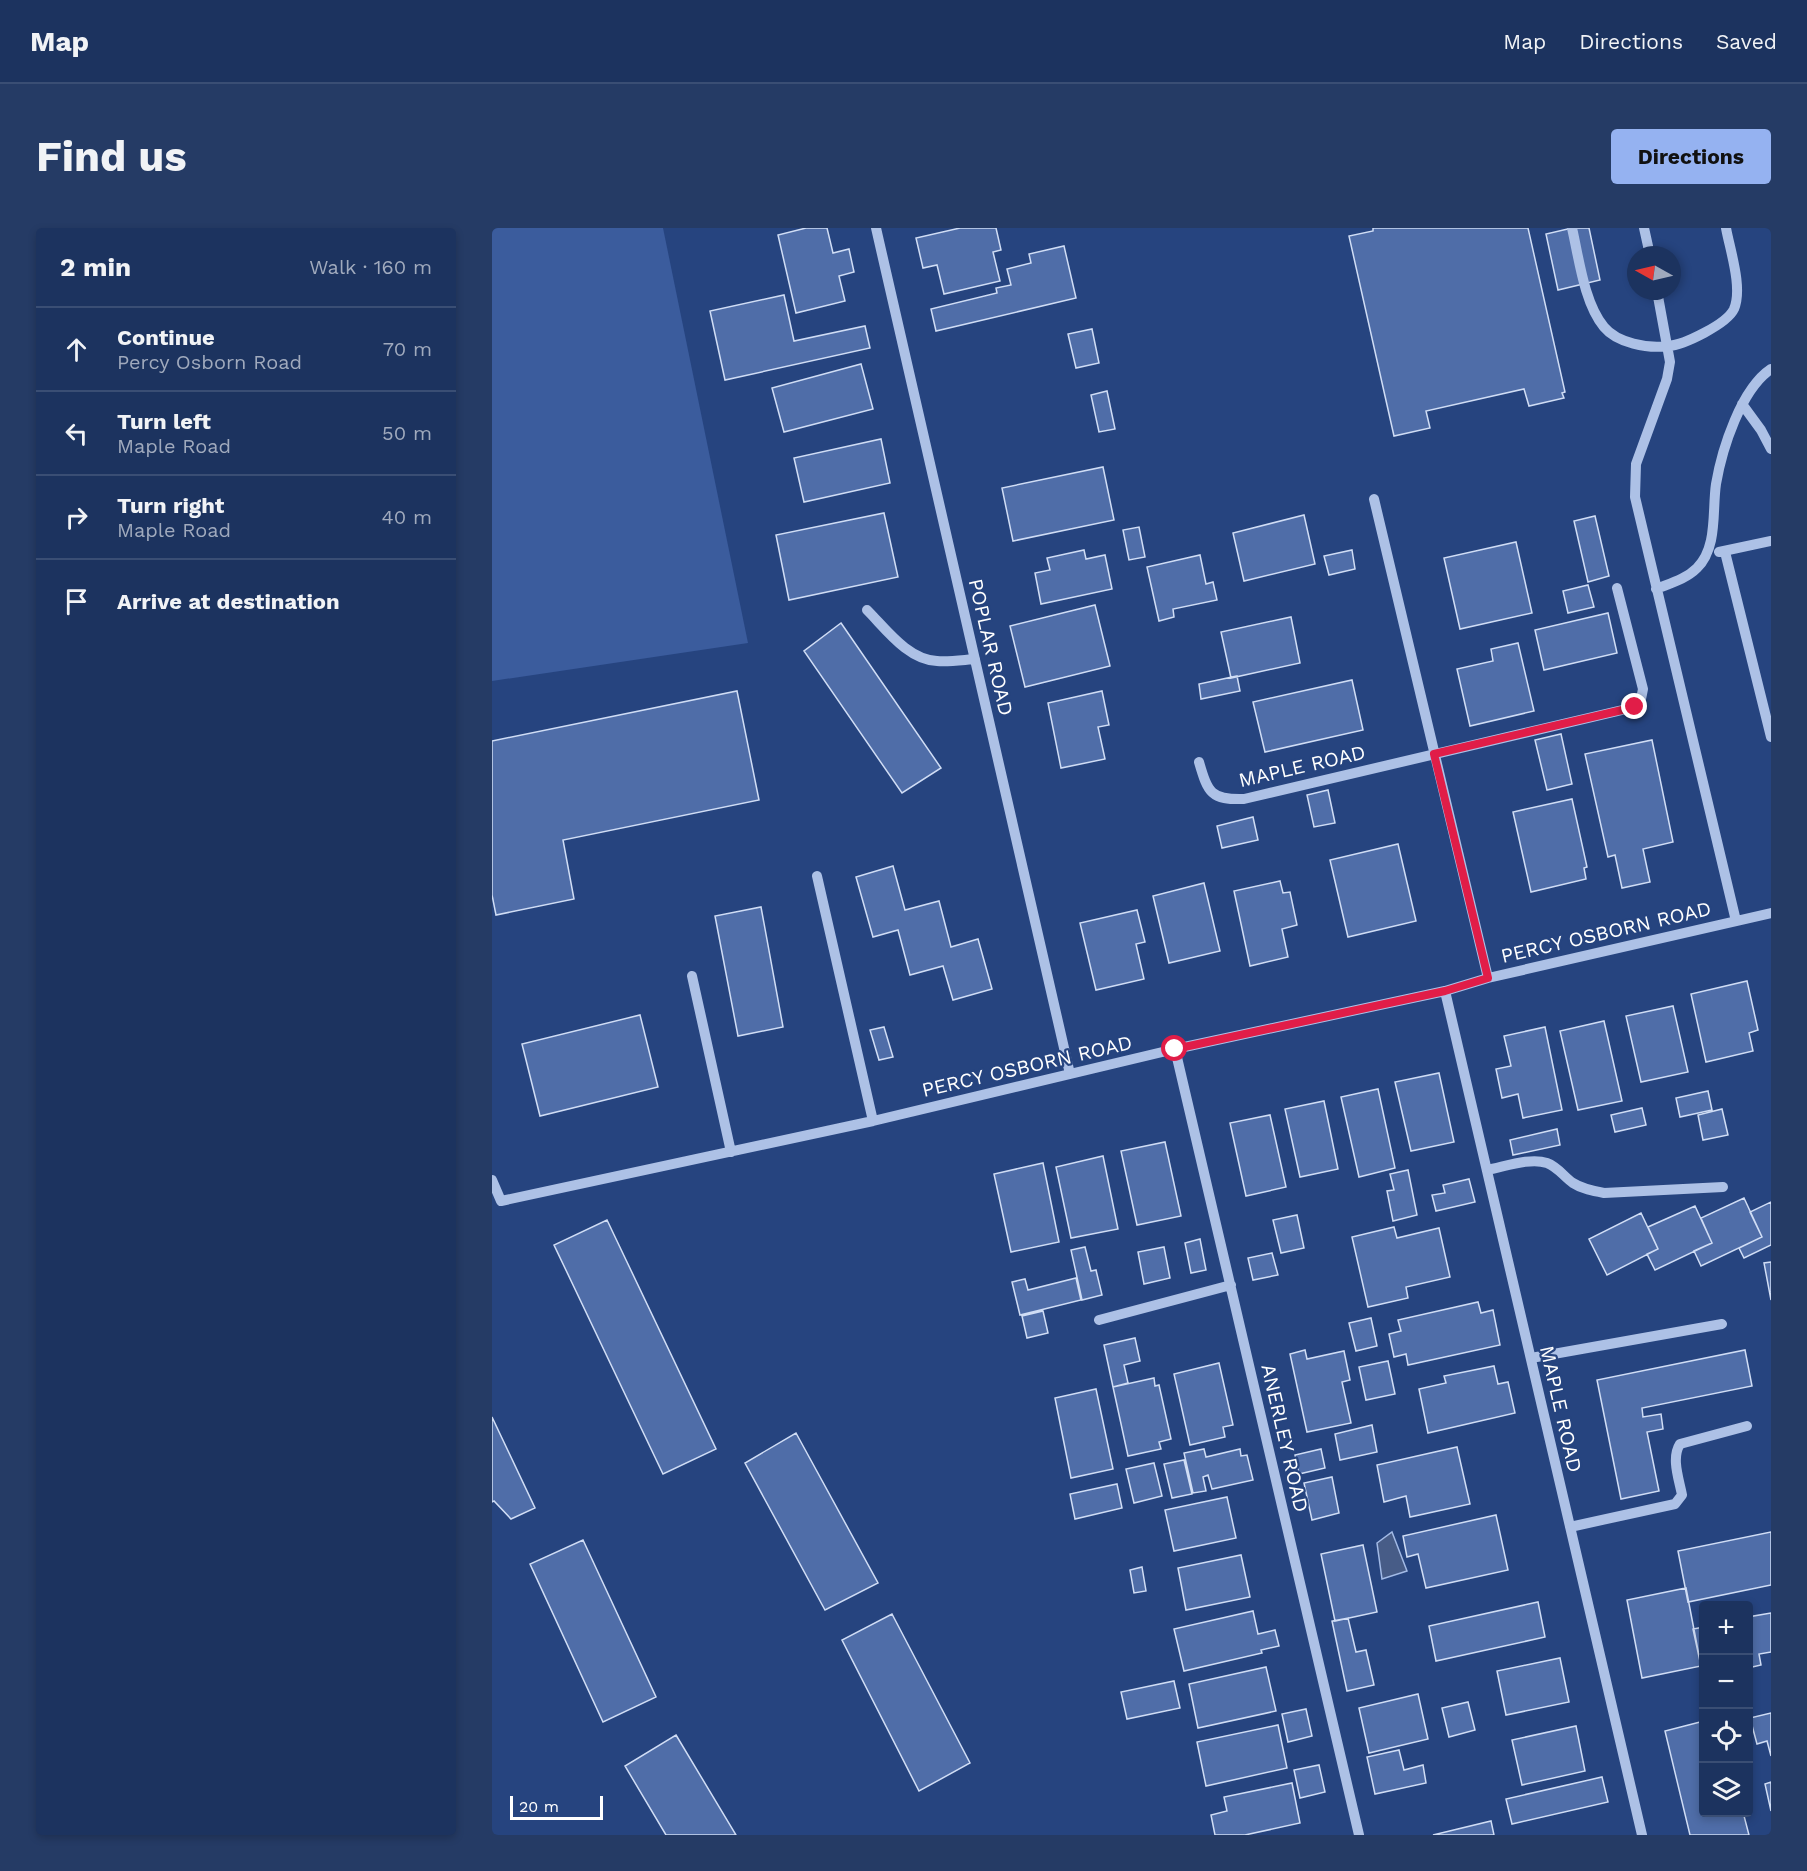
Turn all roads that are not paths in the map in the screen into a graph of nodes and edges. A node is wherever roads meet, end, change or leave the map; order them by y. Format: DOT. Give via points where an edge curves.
graph roads {
  1 [pos="876,228"];
  2 [pos="1572,228"];
  3 [pos="1644,228"];
  4 [pos="1726,228"];
  5 [pos="1648,246"];
  6 [pos="1659,300"];
  7 [pos="1668,346"];
  8 [pos="1771,369"];
  9 [pos="1742,404"];
  10 [pos="1771,449"];
  11 [pos="1374,499"];
  12 [pos="1771,541"];
  13 [pos="1708,552"];
  14 [pos="1725,552"];
  15 [pos="1617,588"];
  16 [pos="1656,589"];
  17 [pos="867,610"];
  18 [pos="975,659"];
  19 [pos="1771,738"];
  20 [pos="1434,754"];
  21 [pos="1199,762"];
  22 [pos="818,876"];
  23 [pos="1771,913"];
  24 [pos="1736,921"];
  25 [pos="692,976"];
  26 [pos="1488,978"];
  27 [pos="1445,991"];
  28 [pos="1175,1049"];
  29 [pos="1070,1074"];
  30 [pos="873,1121"];
  31 [pos="731,1152"];
  32 [pos="1487,1170"];
  33 [pos="492,1180"];
  34 [pos="1723,1187"];
  35 [pos="1231,1286"];
  36 [pos="1099,1320"];
  37 [pos="1722,1324"];
  38 [pos="1531,1358"];
  39 [pos="1747,1426"];
  40 [pos="1570,1527"];
  41 [pos="1359,1835"];
  42 [pos="1642,1835"];
  1 -- 18 [label="street, POPLAR ROAD"];
  2 -- 7 [label="street" via="1591,306 1604,328 1632,343"];
  3 -- 5 [label="street"];
  4 -- 7 [label="street" via="1736,289 1733,312 1712,330"];
  6 -- 7 [label="street"];
  7 -- 16 [label="street" via="1667,379 1639,451 1634,480"];
  8 -- 9 [label="street" via="1751,387"];
  9 -- 10 [label="street"];
  9 -- 13 [label="street" via="1716,482"];
  11 -- 20 [label="street"];
  12 -- 14 [label="street"];
  13 -- 14 [label="street"];
  13 -- 16 [label="street" via="1687,577"];
  14 -- 19 [label="street"];
  15 -- 20 [label="street, MAPLE ROAD" via="1642,689 1635,707"];
  16 -- 24 [label="street"];
  17 -- 18 [label="street" via="917,657 936,662"];
  18 -- 29 [label="street, POPLAR ROAD"];
  20 -- 21 [label="street, MAPLE ROAD" via="1229,800 1215,796"];
  20 -- 26 [label="street"];
  22 -- 30 [label="street"];
  23 -- 24 [label="street, PERCY OSBORN ROAD"];
  24 -- 26 [label="street, PERCY OSBORN ROAD"];
  25 -- 31 [label="street"];
  26 -- 27 [label="street, PERCY OSBORN ROAD"];
  27 -- 28 [label="street, PERCY OSBORN ROAD"];
  27 -- 32 [label="street, MAPLE ROAD"];
  28 -- 29 [label="street, PERCY OSBORN ROAD"];
  28 -- 35 [label="street, ANERLEY ROAD"];
  29 -- 30 [label="street, PERCY OSBORN ROAD"];
  30 -- 31 [label="street, PERCY OSBORN ROAD"];
  31 -- 33 [label="street, PERCY OSBORN ROAD" via="501,1201"];
  32 -- 34 [label="street" via="1545,1162 1573,1183 1604,1193"];
  32 -- 38 [label="street, MAPLE ROAD"];
  35 -- 36 [label="street"];
  35 -- 41 [label="street, ANERLEY ROAD"];
  37 -- 38 [label="street"];
  38 -- 40 [label="street, MAPLE ROAD"];
  39 -- 40 [label="street" via="1680,1444 1676,1460 1682,1495 1675,1504"];
  40 -- 42 [label="street, MAPLE ROAD"];
}
